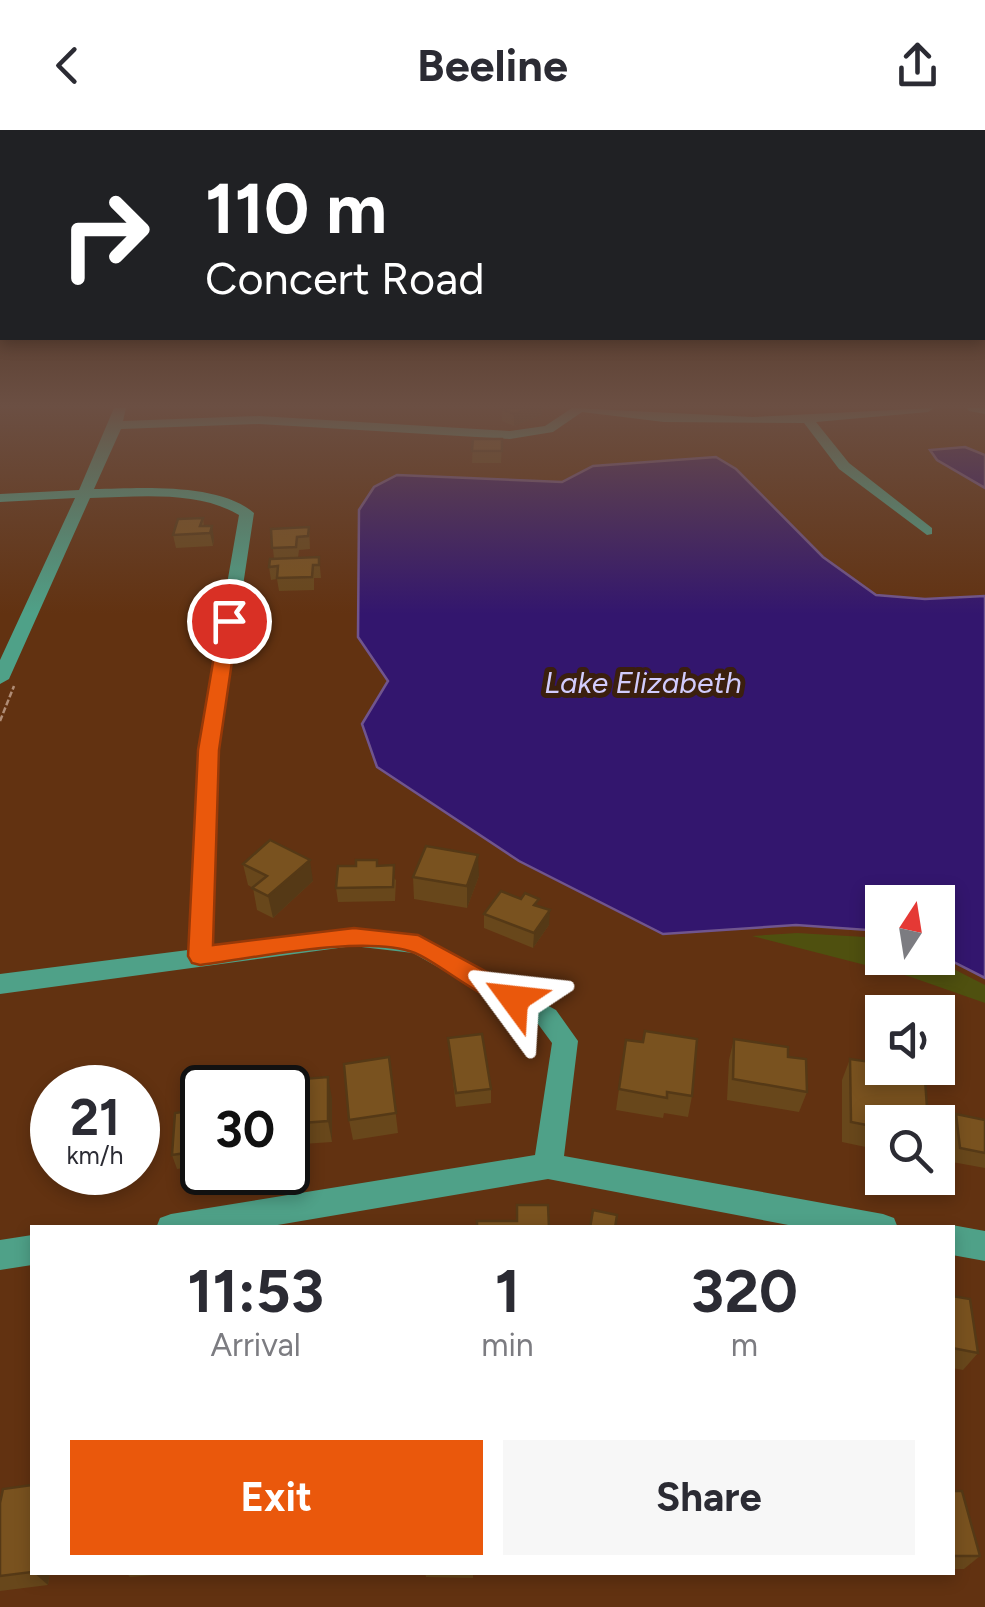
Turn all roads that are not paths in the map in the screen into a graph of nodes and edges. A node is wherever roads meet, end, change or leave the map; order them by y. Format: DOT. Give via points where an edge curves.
graph roads {
  1 [pos="93,477"];
  2 [pos="858,477"];
  3 [pos="85,495"];
  4 [pos="0,498"];
  5 [pos="927,532"];
  6 [pos="0,680"];
  7 [pos="200,956"];
  8 [pos="0,984"];
  9 [pos="548,1166"];
  10 [pos="189,1225"];
  11 [pos="866,1225"];
  12 [pos="955,1241"];
  13 [pos="985,1246"];
  14 [pos="30,1250"];
  15 [pos="0,1256"];
  1 -- 3 [label="street"];
  2 -- 5 [label="street"];
  3 -- 4 [label="street"];
  3 -- 6 [label="street"];
  3 -- 7 [label="street" via="199,495 248,513 208,750"];
  7 -- 8 [label="street"];
  7 -- 9 [label="street" via="354,937 418,944 547,1017 565,1041"];
  9 -- 10 [label="street"];
  9 -- 11 [label="street"];
  12 -- 13 [label="street"];
  14 -- 15 [label="street"];
}
